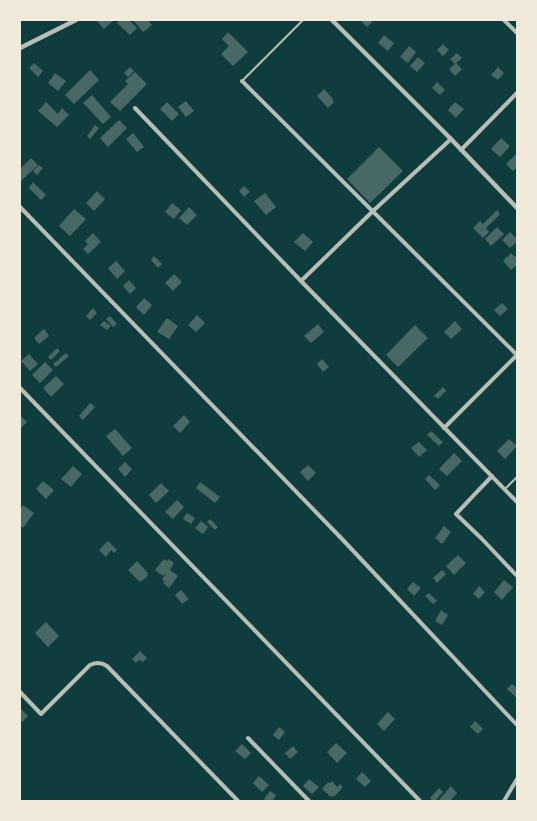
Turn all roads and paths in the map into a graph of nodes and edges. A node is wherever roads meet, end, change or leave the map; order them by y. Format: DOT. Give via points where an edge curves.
graph roads {
  1 [pos="76,20"];
  2 [pos="303,20"];
  3 [pos="332,20"];
  4 [pos="504,20"];
  5 [pos="517,33"];
  6 [pos="20,48"];
  7 [pos="242,81"];
  8 [pos="517,93"];
  9 [pos="134,108"];
  10 [pos="451,139"];
  11 [pos="461,150"];
  12 [pos="20,207"];
  13 [pos="517,208"];
  14 [pos="373,211"];
  15 [pos="301,281"];
  16 [pos="517,355"];
  17 [pos="20,388"];
  18 [pos="444,428"];
  19 [pos="492,476"];
  20 [pos="517,477"];
  21 [pos="505,489"];
  22 [pos="517,502"];
  23 [pos="517,576"];
  24 [pos="20,692"];
  25 [pos="517,726"];
  26 [pos="248,738"];
  27 [pos="517,779"];
  28 [pos="238,801"];
  29 [pos="309,801"];
  30 [pos="420,801"];
  31 [pos="504,801"];
  1 -- 6 [label="street"];
  2 -- 7 [label="lane"];
  3 -- 10 [label="street"];
  4 -- 5 [label="street"];
  7 -- 14 [label="street"];
  8 -- 11 [label="street"];
  9 -- 15 [label="street"];
  10 -- 11 [label="street"];
  10 -- 14 [label="street"];
  11 -- 13 [label="street"];
  12 -- 25 [label="street" via="343,540"];
  14 -- 15 [label="street"];
  14 -- 16 [label="street"];
  15 -- 18 [label="street"];
  16 -- 18 [label="street"];
  17 -- 30 [label="street"];
  18 -- 19 [label="street"];
  19 -- 21 [label="street"];
  19 -- 23 [label="street" via="456,514"];
  20 -- 21 [label="lane"];
  21 -- 22 [label="street"];
  24 -- 28 [label="street" via="41,714 90,665 101,662"];
  26 -- 29 [label="street"];
  27 -- 31 [label="street"];
}
